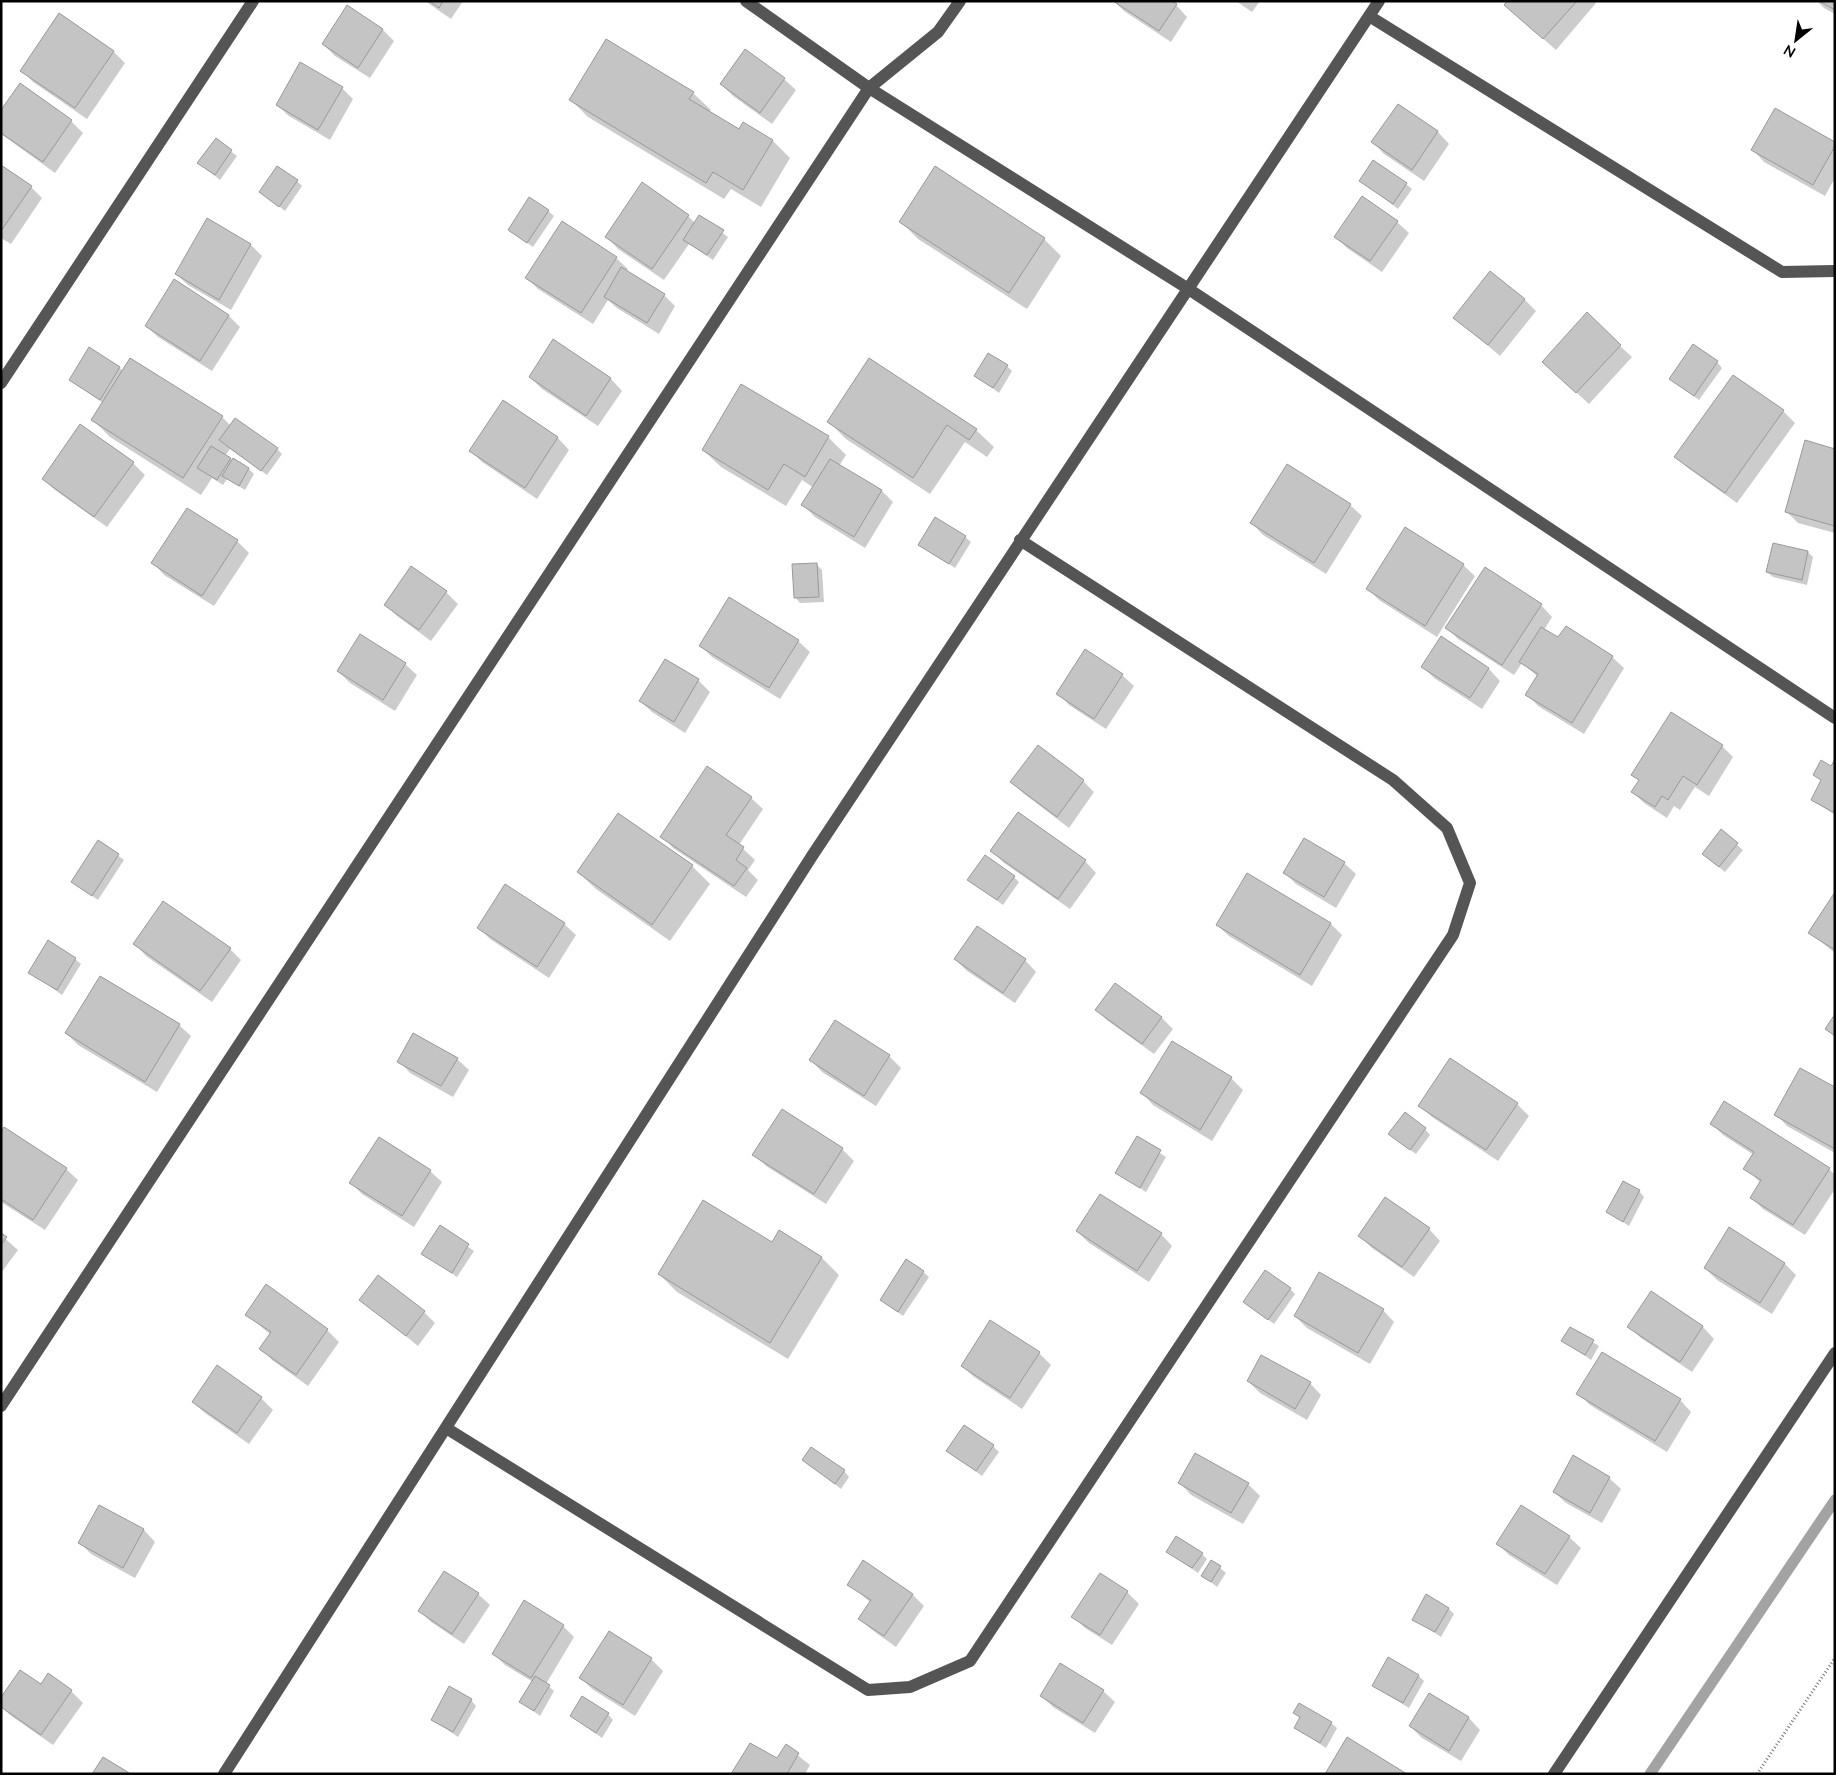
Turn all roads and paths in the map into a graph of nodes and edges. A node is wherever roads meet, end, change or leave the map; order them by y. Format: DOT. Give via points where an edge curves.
graph roads {
  1 [pos="253,1"];
  2 [pos="746,1"];
  3 [pos="960,1"];
  4 [pos="1379,1"];
  5 [pos="1369,16"];
  6 [pos="869,88"];
  7 [pos="1835,271"];
  8 [pos="1187,288"];
  9 [pos="1,383"];
  10 [pos="1020,540"];
  11 [pos="1835,718"];
  12 [pos="1835,1353"];
  13 [pos="1,1406"];
  14 [pos="446,1428"];
  15 [pos="1835,1658"];
  16 [pos="224,1774"];
  17 [pos="1554,1774"];
  18 [pos="1757,1774"];
  1 -- 9 [label="street"];
  2 -- 6 [label="street"];
  3 -- 6 [label="street" via="938,32"];
  4 -- 5 [label="street"];
  5 -- 7 [label="street" via="1782,272"];
  5 -- 8 [label="street"];
  6 -- 8 [label="street"];
  6 -- 13 [label="street"];
  8 -- 10 [label="street"];
  8 -- 11 [label="street"];
  10 -- 14 [label="street" via="812,856"];
  10 -- 14 [label="street" via="1393,780 1447,828 1470,883 1453,935 970,1661 910,1687 868,1690"];
  12 -- 17 [label="street"];
  14 -- 16 [label="street"];
  15 -- 18 [label="path"];
}
